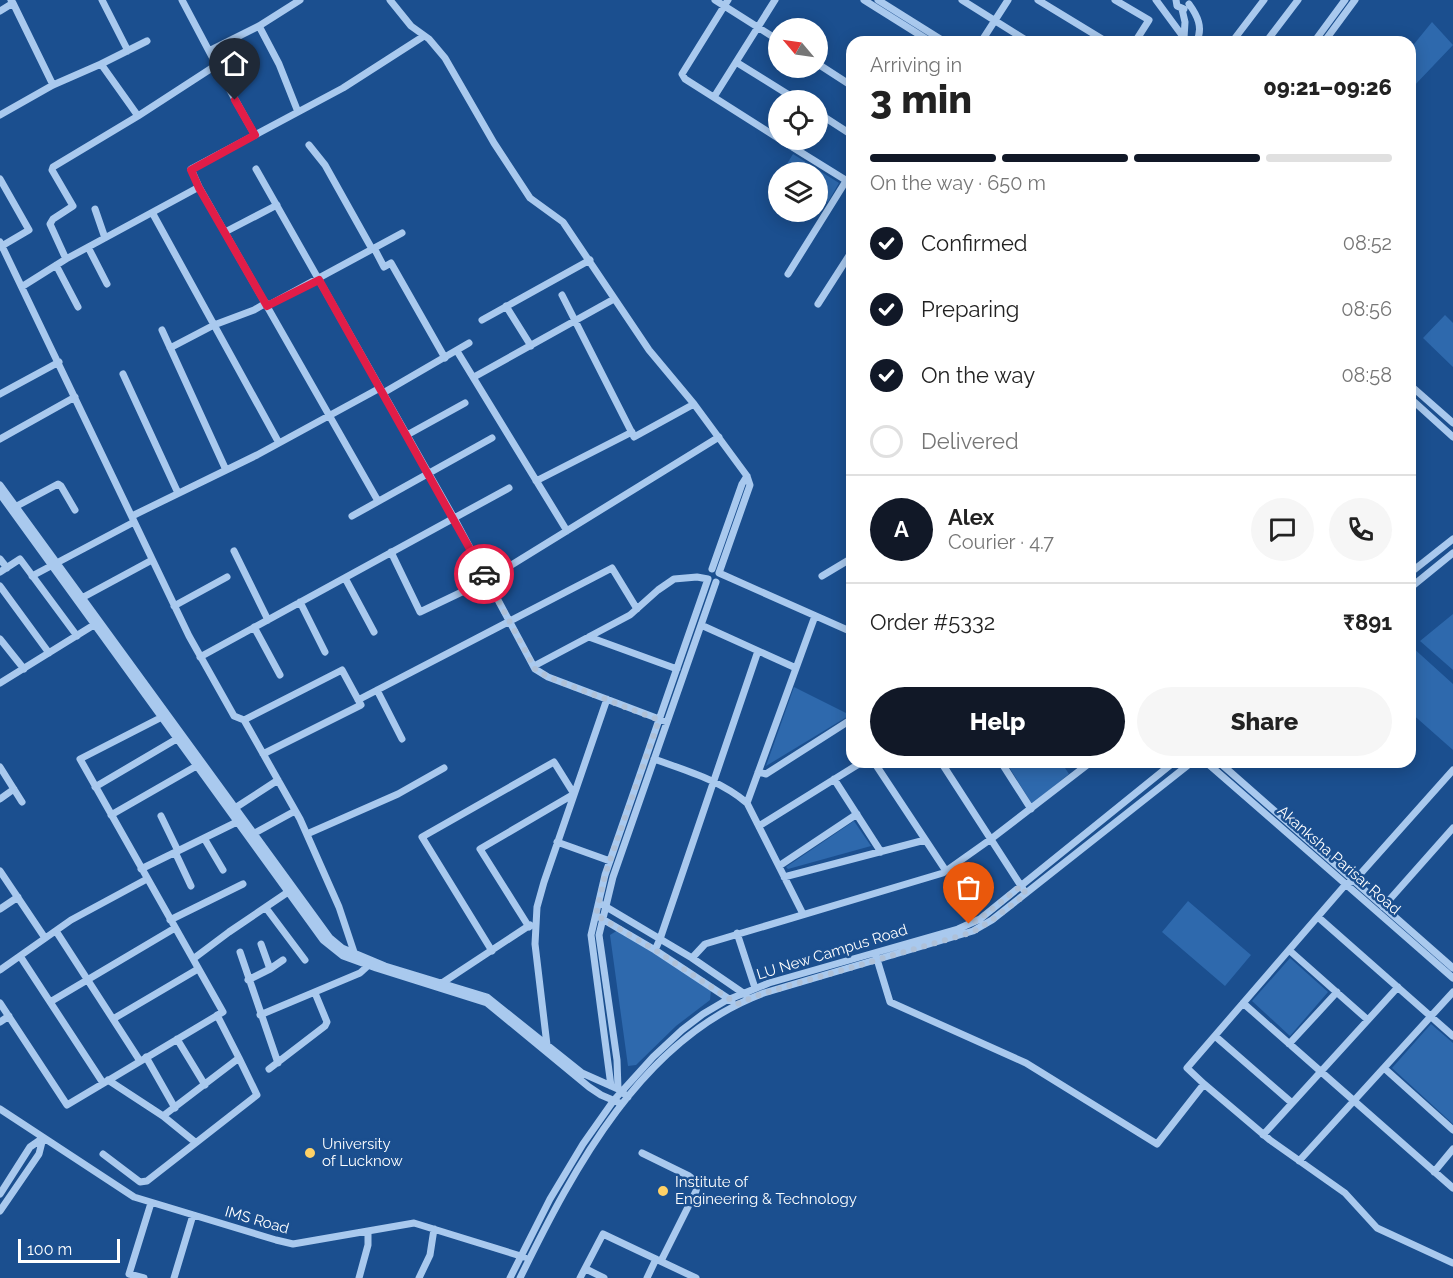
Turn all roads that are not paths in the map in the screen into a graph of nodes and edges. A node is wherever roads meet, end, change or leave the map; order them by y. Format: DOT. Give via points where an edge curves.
graph roads {
  1 [pos="102,0"];
  2 [pos="182,0"];
  3 [pos="300,0"];
  4 [pos="390,0"];
  5 [pos="715,0"];
  6 [pos="775,0"];
  7 [pos="864,0"];
  8 [pos="878,0"];
  9 [pos="962,0"];
  10 [pos="1008,0"];
  11 [pos="1038,0"];
  12 [pos="1115,0"];
  13 [pos="1156,0"];
  14 [pos="1176,0"];
  15 [pos="1264,0"];
  16 [pos="1298,0"];
  17 [pos="1346,0"];
  18 [pos="1355,0"];
  19 [pos="12,2"];
  20 [pos="726,3"];
  21 [pos="1186,4"];
  22 [pos="0,11"];
  23 [pos="995,21"];
  24 [pos="259,26"];
  25 [pos="758,27"];
  26 [pos="768,34"];
  27 [pos="424,36"];
  28 [pos="921,36"];
  29 [pos="935,36"];
  30 [pos="985,36"];
  31 [pos="1019,36"];
  32 [pos="1097,36"];
  33 [pos="1139,36"];
  34 [pos="1182,36"];
  35 [pos="1185,36"];
  36 [pos="1199,36"];
  37 [pos="1237,36"];
  38 [pos="1271,36"];
  39 [pos="1319,36"];
  40 [pos="1328,36"];
  41 [pos="147,41"];
  42 [pos="128,51"];
  43 [pos="209,51"];
  44 [pos="736,62"];
  45 [pos="101,64"];
  46 [pos="215,66"];
  47 [pos="828,70"];
  48 [pos="846,82"];
  49 [pos="53,86"];
  50 [pos="781,90"];
  51 [pos="714,97"];
  52 [pos="298,112"];
  53 [pos="0,115"];
  54 [pos="138,116"];
  55 [pos="828,119"];
  56 [pos="768,131"];
  57 [pos="846,131"];
  58 [pos="255,135"];
  59 [pos="309,145"];
  60 [pos="797,150"];
  61 [pos="256,169"];
  62 [pos="0,179"];
  63 [pos="846,181"];
  64 [pos="846,187"];
  65 [pos="199,188"];
  66 [pos="277,205"];
  67 [pos="95,210"];
  68 [pos="153,214"];
  69 [pos="225,232"];
  70 [pos="402,233"];
  71 [pos="105,238"];
  72 [pos="1,245"];
  73 [pos="88,247"];
  74 [pos="373,249"];
  75 [pos="66,259"];
  76 [pos="590,260"];
  77 [pos="846,260"];
  78 [pos="56,265"];
  79 [pos="788,274"];
  80 [pos="319,280"];
  81 [pos="107,284"];
  82 [pos="23,286"];
  83 [pos="562,295"];
  84 [pos="614,299"];
  85 [pos="818,304"];
  86 [pos="266,305"];
  87 [pos="506,306"];
  88 [pos="78,308"];
  89 [pos="482,320"];
  90 [pos="576,321"];
  91 [pos="214,325"];
  92 [pos="162,330"];
  93 [pos="469,344"];
  94 [pos="531,346"];
  95 [pos="170,348"];
  96 [pos="457,351"];
  97 [pos="445,358"];
  98 [pos="59,362"];
  99 [pos="123,374"];
  100 [pos="474,377"];
  101 [pos="381,390"];
  102 [pos="1416,390"];
  103 [pos="0,394"];
  104 [pos="75,397"];
  105 [pos="465,403"];
  106 [pos="1416,403"];
  107 [pos="694,404"];
  108 [pos="330,415"];
  109 [pos="1453,423"];
  110 [pos="632,432"];
  111 [pos="407,435"];
  112 [pos="719,437"];
  113 [pos="1453,437"];
  114 [pos="492,438"];
  115 [pos="0,439"];
  116 [pos="279,443"];
  117 [pos="226,470"];
  118 [pos="428,473"];
  119 [pos="536,481"];
  120 [pos="0,485"];
  121 [pos="509,488"];
  122 [pos="0,494"];
  123 [pos="178,494"];
  124 [pos="378,501"];
  125 [pos="13,508"];
  126 [pos="75,510"];
  127 [pos="352,516"];
  128 [pos="454,518"];
  129 [pos="133,519"];
  130 [pos="567,531"];
  131 [pos="1453,539"];
  132 [pos="234,551"];
  133 [pos="391,552"];
  134 [pos="1453,553"];
  135 [pos="0,559"];
  136 [pos="152,560"];
  137 [pos="846,562"];
  138 [pos="53,563"];
  139 [pos="1416,568"];
  140 [pos="3,570"];
  141 [pos="716,571"];
  142 [pos="32,576"];
  143 [pos="822,576"];
  144 [pos="227,577"];
  145 [pos="345,578"];
  146 [pos="487,580"];
  147 [pos="712,580"];
  148 [pos="1416,583"];
  149 [pos="0,586"];
  150 [pos="79,599"];
  151 [pos="300,602"];
  152 [pos="174,606"];
  153 [pos="637,609"];
  154 [pos="815,616"];
  155 [pos="268,620"];
  156 [pos="509,621"];
  157 [pos="97,624"];
  158 [pos="701,625"];
  159 [pos="254,627"];
  160 [pos="846,630"];
  161 [pos="374,632"];
  162 [pos="77,636"];
  163 [pos="589,637"];
  164 [pos="0,639"];
  165 [pos="758,651"];
  166 [pos="325,652"];
  167 [pos="49,653"];
  168 [pos="200,657"];
  169 [pos="534,666"];
  170 [pos="796,668"];
  171 [pos="24,669"];
  172 [pos="677,669"];
  173 [pos="280,675"];
  174 [pos="0,683"];
  175 [pos="377,690"];
  176 [pos="607,699"];
  177 [pos="358,700"];
  178 [pos="164,716"];
  179 [pos="244,720"];
  180 [pos="663,721"];
  181 [pos="846,726"];
  182 [pos="180,737"];
  183 [pos="402,738"];
  184 [pos="263,754"];
  185 [pos="654,759"];
  186 [pos="200,765"];
  187 [pos="0,767"];
  188 [pos="444,768"];
  189 [pos="852,768"];
  190 [pos="878,768"];
  191 [pos="945,768"];
  192 [pos="1005,768"];
  193 [pos="1082,768"];
  194 [pos="1167,768"];
  195 [pos="1184,768"];
  196 [pos="1213,768"];
  197 [pos="1225,768"];
  198 [pos="1453,770"];
  199 [pos="758,772"];
  200 [pos="834,779"];
  201 [pos="278,780"];
  202 [pos="714,781"];
  203 [pos="95,787"];
  204 [pos="14,789"];
  205 [pos="574,794"];
  206 [pos="0,799"];
  207 [pos="22,802"];
  208 [pos="747,803"];
  209 [pos="234,808"];
  210 [pos="1031,809"];
  211 [pos="295,812"];
  212 [pos="857,814"];
  213 [pos="111,815"];
  214 [pos="161,816"];
  215 [pos="240,820"];
  216 [pos="759,826"];
  217 [pos="1453,828"];
  218 [pos="253,834"];
  219 [pos="307,834"];
  220 [pos="204,838"];
  221 [pos="991,839"];
  222 [pos="925,840"];
  223 [pos="557,842"];
  224 [pos="177,851"];
  225 [pos="881,852"];
  226 [pos="610,861"];
  227 [pos="779,866"];
  228 [pos="141,869"];
  229 [pos="223,870"];
  230 [pos="0,871"];
  231 [pos="946,871"];
  232 [pos="784,877"];
  233 [pos="147,879"];
  234 [pos="1350,883"];
  235 [pos="243,884"];
  236 [pos="191,886"];
  237 [pos="1021,886"];
  238 [pos="291,891"];
  239 [pos="1026,894"];
  240 [pos="18,897"];
  241 [pos="599,902"];
  242 [pos="606,907"];
  243 [pos="1383,907"];
  244 [pos="266,908"];
  245 [pos="0,909"];
  246 [pos="803,914"];
  247 [pos="599,917"];
  248 [pos="1318,917"];
  249 [pos="170,920"];
  250 [pos="536,922"];
  251 [pos="529,927"];
  252 [pos="175,928"];
  253 [pos="56,931"];
  254 [pos="738,933"];
  255 [pos="45,939"];
  256 [pos="660,939"];
  257 [pos="261,944"];
  258 [pos="655,950"];
  259 [pos="1289,950"];
  260 [pos="492,951"];
  261 [pos="240,952"];
  262 [pos="355,955"];
  263 [pos="20,956"];
  264 [pos="876,956"];
  265 [pos="692,958"];
  266 [pos="193,959"];
  267 [pos="284,960"];
  268 [pos="305,960"];
  269 [pos="371,964"];
  270 [pos="1453,968"];
  271 [pos="198,969"];
  272 [pos="270,969"];
  273 [pos="0,970"];
  274 [pos="414,978"];
  275 [pos="1453,978"];
  276 [pos="87,979"];
  277 [pos="248,980"];
  278 [pos="442,983"];
  279 [pos="1398,987"];
  280 [pos="755,988"];
  281 [pos="1336,992"];
  282 [pos="1453,992"];
  283 [pos="315,993"];
  284 [pos="748,996"];
  285 [pos="50,1002"];
  286 [pos="734,1002"];
  287 [pos="0,1003"];
  288 [pos="1243,1003"];
  289 [pos="498,1007"];
  290 [pos="217,1015"];
  291 [pos="260,1015"];
  292 [pos="9,1016"];
  293 [pos="1431,1017"];
  294 [pos="113,1019"];
  295 [pos="1368,1020"];
  296 [pos="0,1022"];
  297 [pos="1215,1036"];
  298 [pos="1453,1036"];
  299 [pos="177,1039"];
  300 [pos="1290,1044"];
  301 [pos="547,1045"];
  302 [pos="239,1058"];
  303 [pos="143,1059"];
  304 [pos="278,1064"];
  305 [pos="1384,1068"];
  306 [pos="269,1069"];
  307 [pos="1321,1071"];
  308 [pos="595,1079"];
  309 [pos="105,1082"];
  310 [pos="1204,1084"];
  311 [pos="204,1085"];
  312 [pos="589,1087"];
  313 [pos="620,1091"];
  314 [pos="614,1100"];
  315 [pos="1354,1101"];
  316 [pos="1292,1103"];
  317 [pos="622,1104"];
  318 [pos="175,1108"];
  319 [pos="0,1109"];
  320 [pos="164,1116"];
  321 [pos="1453,1130"];
  322 [pos="1263,1135"];
  323 [pos="43,1137"];
  324 [pos="195,1142"];
  325 [pos="1453,1149"];
  326 [pos="103,1154"];
  327 [pos="642,1154"];
  328 [pos="1299,1161"];
  329 [pos="1434,1172"];
  330 [pos="1453,1188"];
  331 [pos="0,1194"];
  332 [pos="151,1203"];
  333 [pos="0,1211"];
  334 [pos="193,1215"];
  335 [pos="434,1229"];
  336 [pos="368,1231"];
  337 [pos="521,1256"];
  338 [pos="530,1259"];
  339 [pos="658,1260"];
  340 [pos="1453,1263"];
  341 [pos="586,1269"];
  342 [pos="144,1278"];
  343 [pos="174,1278"];
  344 [pos="360,1278"];
  345 [pos="419,1278"];
  346 [pos="510,1278"];
  347 [pos="520,1278"];
  348 [pos="580,1278"];
  349 [pos="604,1278"];
  350 [pos="647,1278"];
  351 [pos="696,1278"];
  1 -- 42 [label="street"];
  2 -- 43 [label="street"];
  3 -- 24 [label="street"];
  4 -- 27 [label="street"];
  5 -- 20 [label="street"];
  6 -- 25 [label="street"];
  7 -- 28 [label="street"];
  8 -- 29 [label="street"];
  9 -- 23 [label="street"];
  10 -- 23 [label="street"];
  11 -- 32 [label="street"];
  12 -- 33 [label="street" via="1149,20"];
  13 -- 34 [label="street"];
  14 -- 21 [label="street" via="1177,6"];
  15 -- 37 [label="street"];
  16 -- 38 [label="street"];
  17 -- 39 [label="street"];
  18 -- 40 [label="street"];
  19 -- 22 [label="street"];
  19 -- 49 [label="street"];
  20 -- 25 [label="street"];
  20 -- 51 [label="street" via="682,74"];
  21 -- 35 [label="street"];
  21 -- 36 [label="street" via="1199,18"];
  23 -- 30 [label="street"];
  23 -- 31 [label="street"];
  24 -- 43 [label="street"];
  24 -- 52 [label="street"];
  25 -- 26 [label="street"];
  25 -- 44 [label="street"];
  27 -- 52 [label="street"];
  27 -- 76 [label="street" via="445,58 530,198 563,222"];
  41 -- 42 [label="street"];
  42 -- 45 [label="street"];
  43 -- 46 [label="street"];
  44 -- 50 [label="street"];
  44 -- 51 [label="street"];
  45 -- 49 [label="street"];
  45 -- 54 [label="street"];
  46 -- 54 [label="street"];
  46 -- 58 [label="street"];
  47 -- 48 [label="street"];
  49 -- 53 [label="street"];
  51 -- 56 [label="street"];
  52 -- 58 [label="street"];
  54 -- 75 [label="street" via="52,170 73,206 50,224"];
  55 -- 57 [label="street"];
  58 -- 65 [label="street" via="191,170"];
  59 -- 74 [label="street" via="325,165"];
  60 -- 63 [label="street"];
  61 -- 66 [label="street"];
  62 -- 72 [label="street" via="29,231"];
  64 -- 79 [label="street"];
  65 -- 68 [label="street"];
  65 -- 69 [label="street"];
  66 -- 69 [label="street"];
  66 -- 80 [label="street"];
  67 -- 71 [label="street"];
  68 -- 71 [label="street"];
  68 -- 91 [label="street"];
  69 -- 86 [label="street"];
  70 -- 74 [label="street"];
  71 -- 73 [label="street"];
  72 -- 82 [label="street"];
  73 -- 75 [label="street"];
  73 -- 81 [label="street"];
  74 -- 80 [label="street"];
  74 -- 97 [label="street" via="384,267 391,263"];
  75 -- 78 [label="street"];
  76 -- 84 [label="street"];
  76 -- 87 [label="street"];
  77 -- 85 [label="street"];
  78 -- 82 [label="street"];
  78 -- 88 [label="street"];
  80 -- 86 [label="street"];
  80 -- 101 [label="street"];
  82 -- 98 [label="street"];
  83 -- 90 [label="street"];
  84 -- 90 [label="street"];
  84 -- 107 [label="street" via="649,350"];
  86 -- 91 [label="street"];
  86 -- 108 [label="street"];
  87 -- 89 [label="street"];
  87 -- 94 [label="street"];
  90 -- 94 [label="street"];
  90 -- 110 [label="street"];
  91 -- 95 [label="street"];
  91 -- 116 [label="street"];
  92 -- 95 [label="street"];
  93 -- 96 [label="street"];
  94 -- 100 [label="street"];
  95 -- 117 [label="street"];
  96 -- 97 [label="street"];
  96 -- 100 [label="street"];
  97 -- 101 [label="street"];
  98 -- 103 [label="street"];
  98 -- 104 [label="street"];
  99 -- 123 [label="street"];
  100 -- 119 [label="street"];
  101 -- 108 [label="street"];
  101 -- 111 [label="street"];
  102 -- 109 [label="street"];
  104 -- 115 [label="street"];
  104 -- 129 [label="street"];
  105 -- 111 [label="street"];
  106 -- 113 [label="street"];
  107 -- 110 [label="street" via="634,437"];
  107 -- 112 [label="street"];
  108 -- 116 [label="street"];
  108 -- 124 [label="street"];
  110 -- 119 [label="street"];
  111 -- 118 [label="street"];
  112 -- 130 [label="street"];
  112 -- 141 [label="street" via="750,485"];
  114 -- 118 [label="street"];
  116 -- 117 [label="street"];
  117 -- 123 [label="street"];
  118 -- 124 [label="street"];
  118 -- 128 [label="street"];
  119 -- 130 [label="street"];
  120 -- 125 [label="street"];
  121 -- 128 [label="street"];
  122 -- 125 [label="street"];
  123 -- 129 [label="street"];
  124 -- 127 [label="street"];
  125 -- 126 [label="street" via="58,484"];
  125 -- 138 [label="street"];
  128 -- 133 [label="street"];
  128 -- 146 [label="street"];
  129 -- 136 [label="street"];
  129 -- 138 [label="street"];
  130 -- 146 [label="street"];
  131 -- 139 [label="street"];
  132 -- 155 [label="street"];
  133 -- 145 [label="street"];
  133 -- 146 [label="street" via="420,612"];
  134 -- 148 [label="street"];
  135 -- 140 [label="street"];
  136 -- 150 [label="street"];
  136 -- 152 [label="street"];
  137 -- 143 [label="street"];
  138 -- 142 [label="street"];
  138 -- 150 [label="street"];
  140 -- 142 [label="street" via="20,560"];
  141 -- 147 [label="street" via="720,577"];
  141 -- 147 [label="street" via="708,574"];
  141 -- 154 [label="street"];
  142 -- 162 [label="street"];
  144 -- 152 [label="street"];
  145 -- 151 [label="street"];
  145 -- 161 [label="street"];
  146 -- 156 [label="street"];
  147 -- 153 [label="street" via="675,579"];
  147 -- 158 [label="street"];
  147 -- 172 [label="street"];
  149 -- 167 [label="street"];
  150 -- 157 [label="street"];
  151 -- 155 [label="street"];
  151 -- 166 [label="street"];
  152 -- 168 [label="street"];
  153 -- 156 [label="street" via="612,568"];
  153 -- 163 [label="street"];
  154 -- 160 [label="street"];
  154 -- 170 [label="street"];
  155 -- 159 [label="street"];
  156 -- 169 [label="street"];
  156 -- 175 [label="street"];
  157 -- 162 [label="street"];
  157 -- 178 [label="street"];
  158 -- 165 [label="street"];
  158 -- 180 [label="street"];
  159 -- 168 [label="street"];
  159 -- 173 [label="street"];
  162 -- 167 [label="street"];
  163 -- 169 [label="street"];
  163 -- 172 [label="street"];
  164 -- 171 [label="street"];
  165 -- 170 [label="street"];
  165 -- 202 [label="street"];
  167 -- 171 [label="street"];
  168 -- 179 [label="street" via="234,716"];
  169 -- 176 [label="street" via="548,677"];
  170 -- 199 [label="street"];
  171 -- 174 [label="street"];
  172 -- 180 [label="street"];
  175 -- 177 [label="street"];
  175 -- 183 [label="street"];
  176 -- 180 [label="street"];
  176 -- 205 [label="street"];
  177 -- 179 [label="street" via="342,670"];
  177 -- 184 [label="street" via="361,705"];
  178 -- 182 [label="street"];
  178 -- 203 [label="street" via="80,759"];
  179 -- 184 [label="street"];
  180 -- 185 [label="street"];
  180 -- 226 [label="street"];
  181 -- 199 [label="street" via="766,774"];
  182 -- 186 [label="street"];
  182 -- 203 [label="street"];
  184 -- 201 [label="street"];
  185 -- 202 [label="street"];
  185 -- 242 [label="street"];
  186 -- 209 [label="street"];
  186 -- 213 [label="street"];
  186 -- 215 [label="street"];
  187 -- 204 [label="street"];
  188 -- 219 [label="street" via="398,794"];
  189 -- 200 [label="street"];
  190 -- 222 [label="street"];
  191 -- 221 [label="street"];
  192 -- 210 [label="street"];
  193 -- 210 [label="street"];
  194 -- 237 [label="street, LU New Campus Road"];
  195 -- 239 [label="street, LU New Campus Road"];
  196 -- 234 [label="street, Akanksha Parisar Road"];
  197 -- 234 [label="street, Akanksha Parisar Road"];
  198 -- 234 [label="street"];
  199 -- 208 [label="street"];
  200 -- 212 [label="street"];
  200 -- 216 [label="street"];
  201 -- 209 [label="street"];
  201 -- 211 [label="street"];
  202 -- 208 [label="street"];
  202 -- 256 [label="street"];
  203 -- 213 [label="street"];
  204 -- 206 [label="street"];
  204 -- 207 [label="street"];
  205 -- 223 [label="street"];
  205 -- 251 [label="street" via="480,849"];
  205 -- 260 [label="street" via="554,762 422,837"];
  208 -- 216 [label="street"];
  209 -- 215 [label="street"];
  210 -- 221 [label="street"];
  211 -- 218 [label="street"];
  211 -- 219 [label="street"];
  212 -- 225 [label="street"];
  212 -- 227 [label="street"];
  213 -- 228 [label="street"];
  214 -- 224 [label="street"];
  215 -- 218 [label="street"];
  215 -- 220 [label="street"];
  215 -- 238 [label="street"];
  216 -- 227 [label="street"];
  217 -- 243 [label="street"];
  218 -- 238 [label="street"];
  219 -- 262 [label="street"];
  220 -- 224 [label="street"];
  220 -- 229 [label="street"];
  221 -- 231 [label="street"];
  221 -- 237 [label="street"];
  222 -- 225 [label="street"];
  222 -- 231 [label="street"];
  223 -- 226 [label="street"];
  223 -- 250 [label="street"];
  224 -- 228 [label="street"];
  224 -- 236 [label="street"];
  225 -- 232 [label="street"];
  226 -- 241 [label="street"];
  227 -- 232 [label="street"];
  228 -- 233 [label="street"];
  230 -- 240 [label="street"];
  231 -- 246 [label="street"];
  232 -- 246 [label="street"];
  233 -- 249 [label="street"];
  233 -- 253 [label="street"];
  234 -- 243 [label="street, Akanksha Parisar Road"];
  234 -- 248 [label="street"];
  234 -- 275 [label="street, Akanksha Parisar Road"];
  235 -- 249 [label="street"];
  237 -- 239 [label="street"];
  237 -- 264 [label="street, LU New Campus Road" via="980,919"];
  238 -- 244 [label="street"];
  238 -- 262 [label="street" via="330,938"];
  238 -- 269 [label="street" via="323,940 343,956"];
  239 -- 264 [label="street, LU New Campus Road" via="973,932"];
  240 -- 245 [label="street"];
  240 -- 255 [label="street"];
  241 -- 242 [label="street"];
  241 -- 247 [label="street"];
  242 -- 247 [label="street"];
  242 -- 256 [label="street"];
  243 -- 270 [label="street, Akanksha Parisar Road"];
  244 -- 266 [label="street"];
  244 -- 268 [label="street"];
  246 -- 254 [label="street"];
  247 -- 258 [label="street"];
  247 -- 313 [label="street"];
  248 -- 259 [label="street"];
  248 -- 279 [label="street"];
  249 -- 252 [label="street"];
  250 -- 251 [label="street"];
  250 -- 301 [label="street"];
  251 -- 260 [label="street"];
  252 -- 266 [label="street"];
  252 -- 276 [label="street"];
  253 -- 255 [label="street"];
  253 -- 276 [label="street"];
  254 -- 265 [label="street" via="705,944"];
  254 -- 280 [label="street"];
  255 -- 263 [label="street"];
  256 -- 258 [label="street"];
  256 -- 265 [label="street"];
  257 -- 272 [label="street"];
  258 -- 286 [label="street"];
  259 -- 281 [label="street"];
  259 -- 288 [label="street"];
  260 -- 278 [label="street"];
  261 -- 277 [label="street"];
  262 -- 269 [label="street"];
  263 -- 273 [label="street"];
  263 -- 285 [label="street"];
  264 -- 280 [label="street, LU New Campus Road"];
  264 -- 284 [label="street, LU New Campus Road"];
  264 -- 310 [label="street" via="890,1002 1026,1063 1157,1144"];
  265 -- 284 [label="street"];
  266 -- 271 [label="street"];
  267 -- 272 [label="street"];
  269 -- 274 [label="street"];
  269 -- 283 [label="street"];
  271 -- 290 [label="street" via="223,1011"];
  271 -- 294 [label="street"];
  272 -- 277 [label="street"];
  274 -- 278 [label="street"];
  274 -- 289 [label="street"];
  276 -- 285 [label="street"];
  276 -- 294 [label="street"];
  277 -- 291 [label="street"];
  278 -- 289 [label="street" via="487,997"];
  279 -- 293 [label="street"];
  279 -- 295 [label="street"];
  280 -- 284 [label="street, LU New Campus Road"];
  281 -- 295 [label="street"];
  281 -- 300 [label="street"];
  282 -- 293 [label="street"];
  283 -- 291 [label="street"];
  283 -- 304 [label="street" via="327,1022 325,1026"];
  284 -- 286 [label="street, LU New Campus Road"];
  285 -- 309 [label="street"];
  286 -- 313 [label="street, LU New Campus Road" via="703,1014 682,1030"];
  287 -- 292 [label="street"];
  288 -- 297 [label="street"];
  288 -- 300 [label="street"];
  289 -- 301 [label="street"];
  289 -- 312 [label="street"];
  290 -- 299 [label="street"];
  290 -- 302 [label="street"];
  291 -- 304 [label="street"];
  292 -- 296 [label="street"];
  292 -- 309 [label="street" via="67,1105"];
  293 -- 298 [label="street"];
  293 -- 305 [label="street"];
  294 -- 303 [label="street"];
  295 -- 307 [label="street"];
  297 -- 310 [label="street" via="1187,1068"];
  297 -- 316 [label="street"];
  299 -- 303 [label="street"];
  299 -- 311 [label="street"];
  300 -- 307 [label="street"];
  301 -- 308 [label="street"];
  302 -- 311 [label="street"];
  302 -- 324 [label="street" via="257,1095"];
  303 -- 309 [label="street"];
  303 -- 318 [label="street"];
  304 -- 306 [label="street"];
  305 -- 315 [label="street"];
  305 -- 321 [label="street"];
  307 -- 315 [label="street"];
  307 -- 316 [label="street"];
  308 -- 312 [label="street"];
  308 -- 313 [label="street"];
  309 -- 320 [label="street"];
  310 -- 322 [label="street"];
  311 -- 318 [label="street"];
  312 -- 314 [label="street"];
  313 -- 314 [label="street, LU New Campus Road"];
  313 -- 317 [label="street, LU New Campus Road"];
  314 -- 317 [label="street"];
  314 -- 337 [label="street, LU New Campus Road" via="550,1199"];
  315 -- 328 [label="street"];
  315 -- 329 [label="street"];
  316 -- 322 [label="street"];
  317 -- 338 [label="street, LU New Campus Road" via="554,1208"];
  318 -- 320 [label="street"];
  319 -- 323 [label="street, IMS Road"];
  320 -- 324 [label="street"];
  322 -- 328 [label="street"];
  323 -- 331 [label="street" via="30,1147"];
  323 -- 332 [label="street, IMS Road" via="134,1197"];
  323 -- 333 [label="street" via="39,1154"];
  324 -- 326 [label="street" via="147,1181 140,1182"];
  325 -- 329 [label="street"];
  327 -- 339 [label="street" via="698,1183"];
  328 -- 340 [label="street" via="1344,1192 1377,1228"];
  329 -- 330 [label="street"];
  332 -- 334 [label="street, IMS Road"];
  332 -- 342 [label="street" via="129,1274"];
  334 -- 336 [label="street, IMS Road" via="293,1244"];
  334 -- 343 [label="street"];
  335 -- 336 [label="street, IMS Road" via="414,1223"];
  335 -- 337 [label="street, IMS Road"];
  335 -- 345 [label="street" via="430,1255"];
  336 -- 344 [label="street"];
  337 -- 338 [label="street, IMS Road"];
  337 -- 346 [label="street, LU New Campus Road"];
  338 -- 347 [label="street, LU New Campus Road"];
  339 -- 341 [label="street" via="603,1234"];
  339 -- 350 [label="street"];
  339 -- 351 [label="street"];
  341 -- 348 [label="street"];
  341 -- 349 [label="street"];
}
